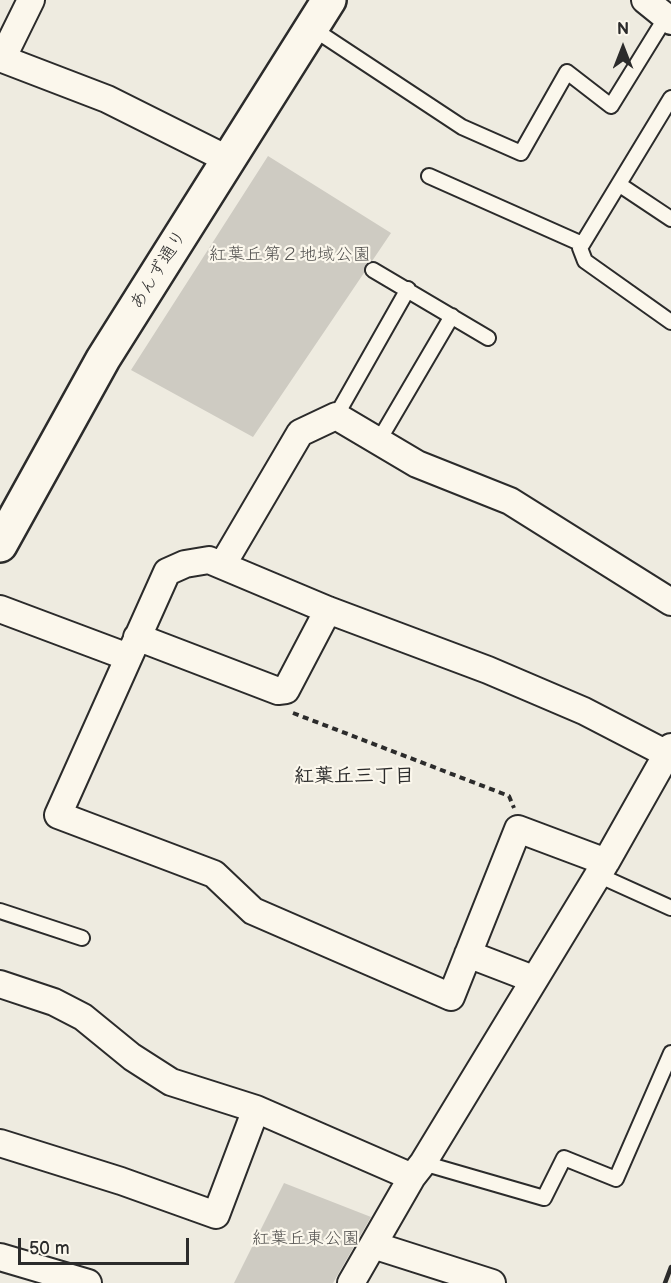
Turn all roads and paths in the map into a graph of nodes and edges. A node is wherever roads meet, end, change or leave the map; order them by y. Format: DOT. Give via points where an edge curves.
graph roads {
  1 [pos="31,0"];
  2 [pos="329,0"];
  3 [pos="645,0"];
  4 [pos="668,19"];
  5 [pos="311,28"];
  6 [pos="1,59"];
  7 [pos="671,98"];
  8 [pos="667,115"];
  9 [pos="229,160"];
  10 [pos="429,176"];
  11 [pos="620,184"];
  12 [pos="671,219"];
  13 [pos="582,244"];
  14 [pos="373,270"];
  15 [pos="408,289"];
  16 [pos="452,316"];
  17 [pos="671,322"];
  18 [pos="488,338"];
  19 [pos="336,416"];
  20 [pos="378,442"];
  21 [pos="0,544"];
  22 [pos="223,564"];
  23 [pos="671,602"];
  24 [pos="0,609"];
  25 [pos="328,610"];
  26 [pos="133,647"];
  27 [pos="278,691"];
  28 [pos="670,752"];
  29 [pos="518,829"];
  30 [pos="602,869"];
  31 [pos="671,908"];
  32 [pos="0,910"];
  33 [pos="82,938"];
  34 [pos="468,954"];
  35 [pos="533,979"];
  36 [pos="0,984"];
  37 [pos="671,1053"];
  38 [pos="256,1109"];
  39 [pos="0,1143"];
  40 [pos="417,1170"];
  41 [pos="373,1245"];
  42 [pos="0,1257"];
  43 [pos="88,1283"];
  44 [pos="351,1283"];
  45 [pos="492,1283"];
  1 -- 6 [label="street"];
  2 -- 5 [label="street, あんず通り"];
  3 -- 4 [label="street"];
  4 -- 5 [label="lane" via="611,106 567,72 521,153 462,127"];
  5 -- 9 [label="street, あんず通り"];
  6 -- 9 [label="street" via="107,99"];
  7 -- 8 [label="lane"];
  8 -- 11 [label="lane"];
  9 -- 21 [label="street, あんず通り" via="103,359"];
  10 -- 13 [label="lane"];
  11 -- 12 [label="lane"];
  11 -- 13 [label="lane"];
  13 -- 17 [label="lane" via="585,261"];
  14 -- 15 [label="lane"];
  15 -- 16 [label="lane"];
  15 -- 19 [label="lane"];
  16 -- 18 [label="lane"];
  16 -- 20 [label="lane"];
  19 -- 20 [label="street"];
  19 -- 22 [label="street" via="300,433"];
  20 -- 23 [label="street" via="417,464 510,501"];
  22 -- 25 [label="street"];
  22 -- 26 [label="street" via="209,560 167,572"];
  24 -- 26 [label="street"];
  25 -- 27 [label="street" via="286,690"];
  25 -- 28 [label="street" via="488,670"];
  26 -- 27 [label="street"];
  26 -- 34 [label="street" via="58,815 214,874 253,911 451,997"];
  27 -- 29 [label="path" via="282,707 288,711 510,796"];
  28 -- 30 [label="street"];
  29 -- 30 [label="street"];
  29 -- 34 [label="street"];
  30 -- 31 [label="lane"];
  30 -- 35 [label="street"];
  32 -- 33 [label="lane"];
  34 -- 35 [label="street"];
  35 -- 40 [label="street"];
  36 -- 38 [label="street" via="54,1002 83,1017 132,1057 171,1082"];
  37 -- 40 [label="lane" via="616,1179 564,1158 544,1198"];
  38 -- 39 [label="street" via="216,1215"];
  38 -- 40 [label="street"];
  40 -- 41 [label="street"];
  41 -- 44 [label="street"];
  41 -- 45 [label="street"];
  42 -- 43 [label="street"];
}
